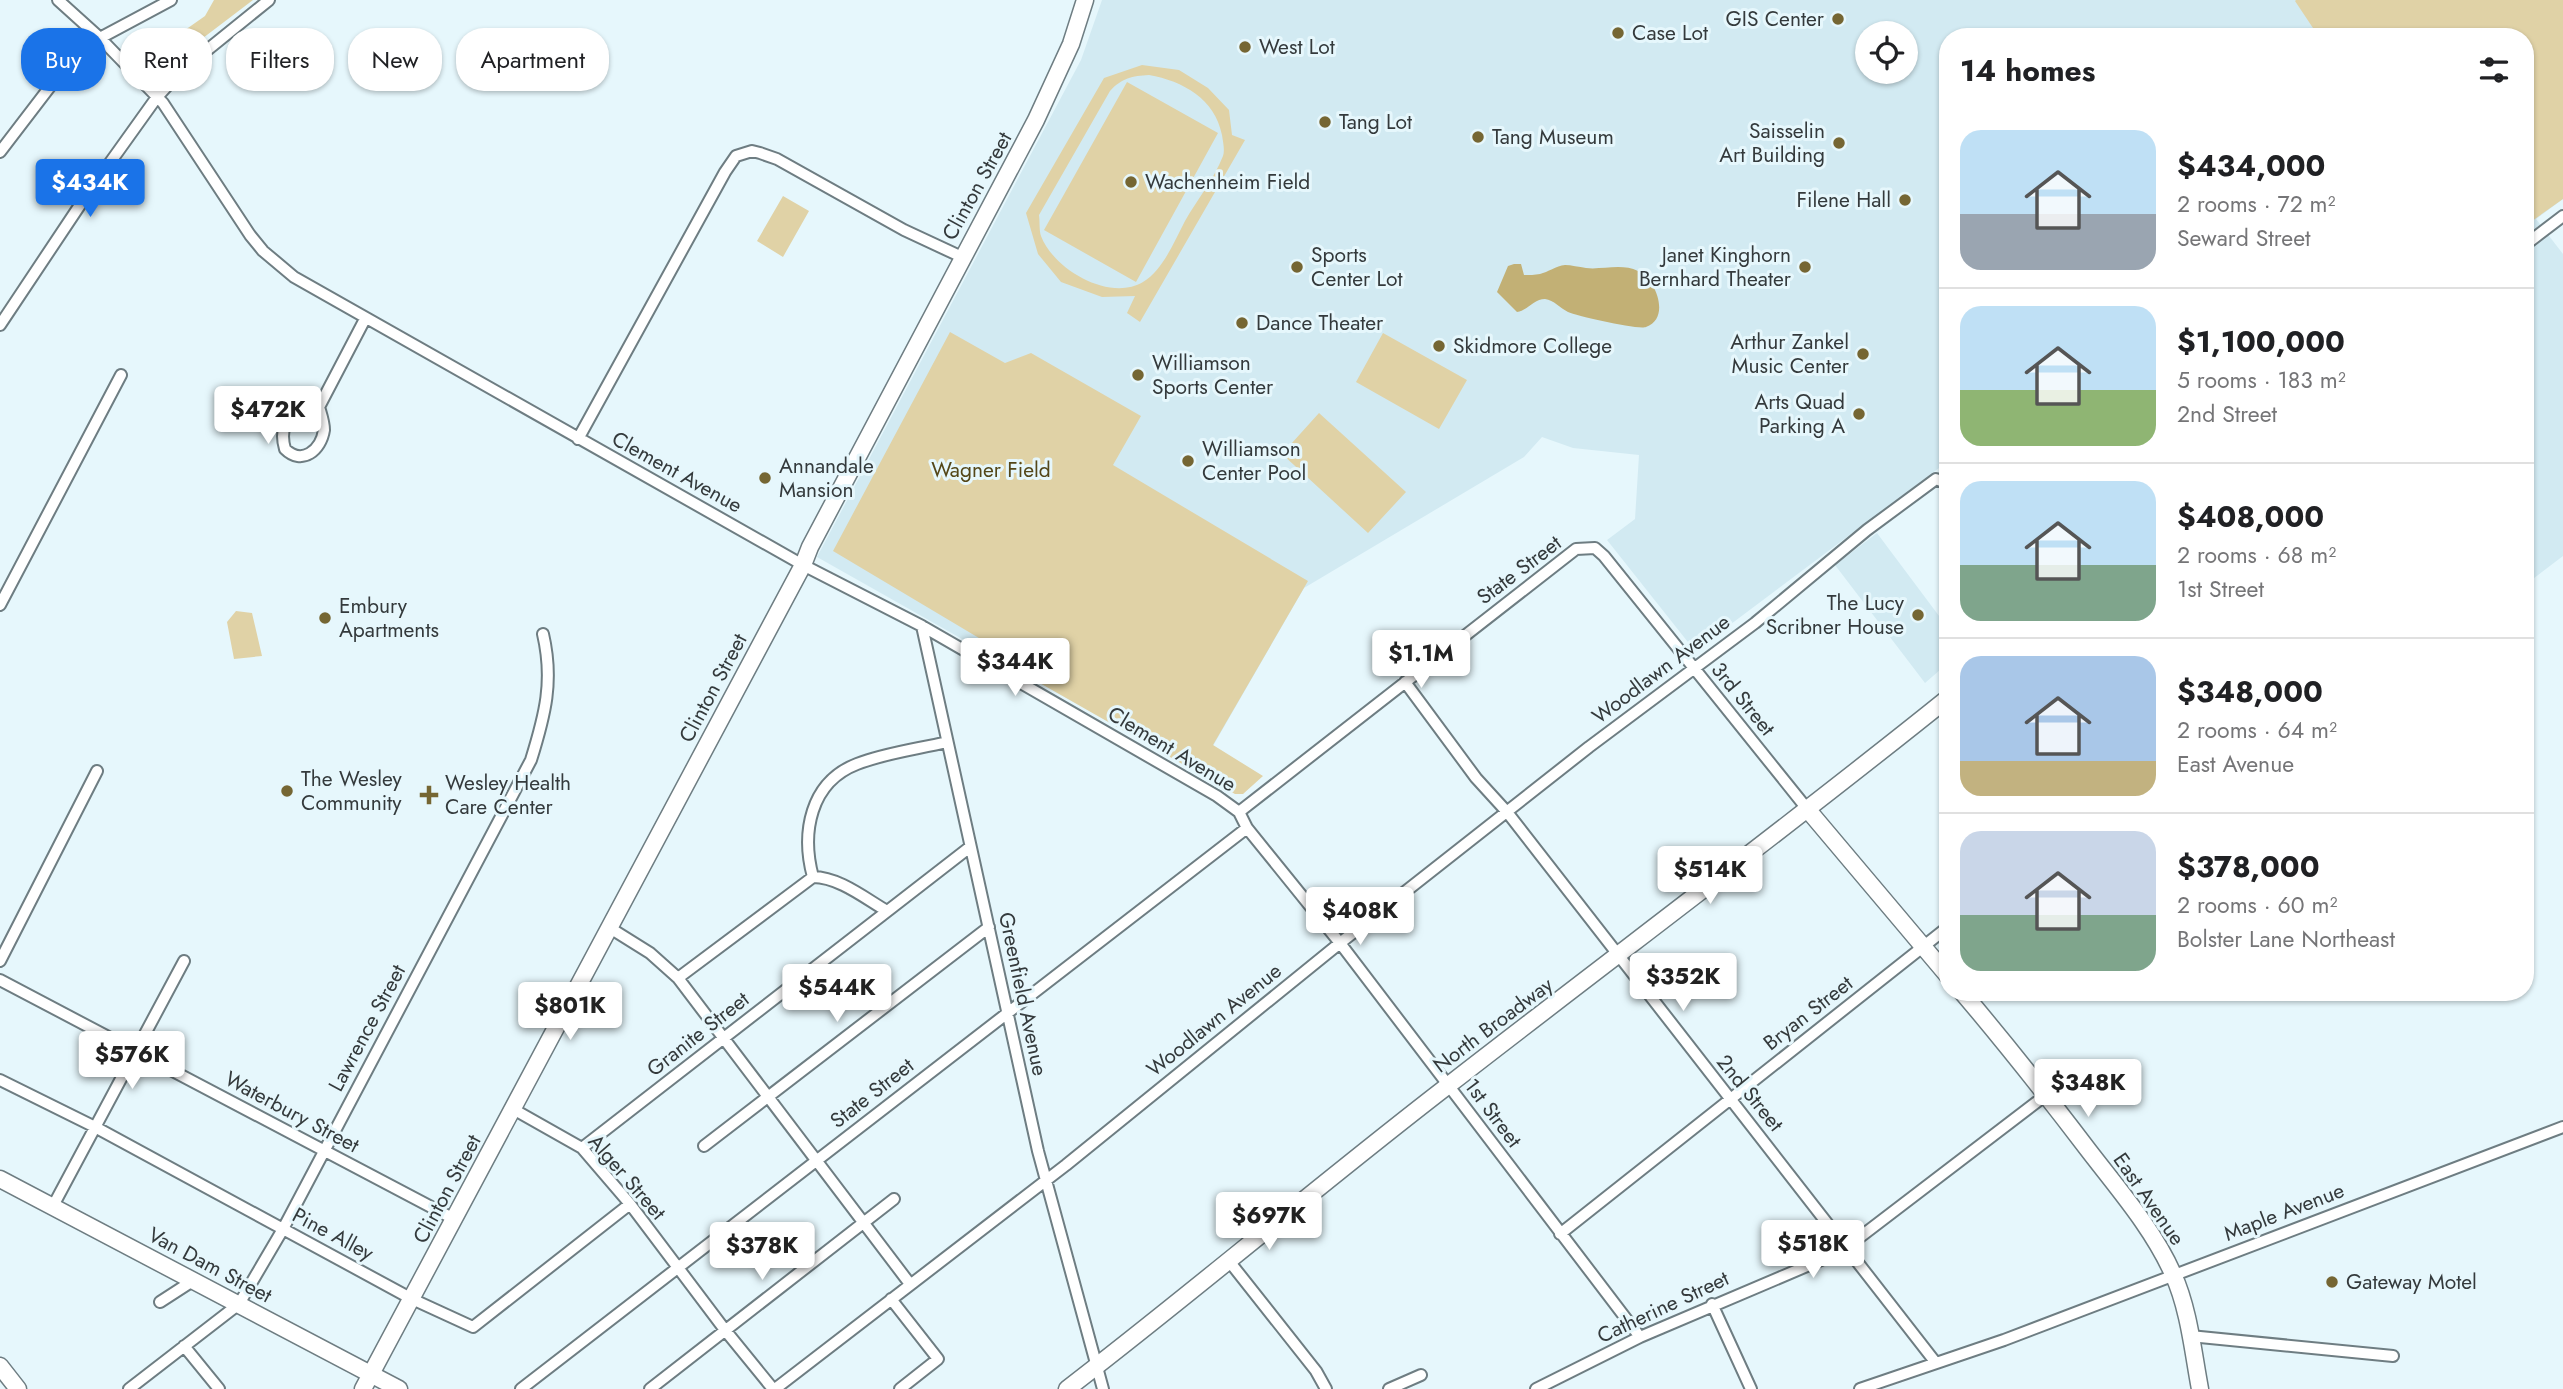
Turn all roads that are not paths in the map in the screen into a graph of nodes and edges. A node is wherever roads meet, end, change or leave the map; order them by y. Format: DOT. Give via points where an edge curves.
graph roads {
  1 [pos="58,0"];
  2 [pos="171,0"];
  3 [pos="269,0"];
  4 [pos="1085,0"];
  5 [pos="89,28"];
  6 [pos="106,35"];
  7 [pos="106,44"];
  8 [pos="47,91"];
  9 [pos="157,97"];
  10 [pos="0,152"];
  11 [pos="2563,216"];
  12 [pos="2534,238"];
  13 [pos="962,257"];
  14 [pos="365,319"];
  15 [pos="0,325"];
  16 [pos="121,375"];
  17 [pos="319,407"];
  18 [pos="578,439"];
  19 [pos="1939,481"];
  20 [pos="1595,548"];
  21 [pos="803,565"];
  22 [pos="0,605"];
  23 [pos="922,626"];
  24 [pos="544,634"];
  25 [pos="1694,670"];
  26 [pos="1405,682"];
  27 [pos="1939,705"];
  28 [pos="947,742"];
  29 [pos="97,771"];
  30 [pos="1808,810"];
  31 [pos="1239,812"];
  32 [pos="1507,813"];
  33 [pos="1248,828"];
  34 [pos="970,847"];
  35 [pos="813,877"];
  36 [pos="887,912"];
  37 [pos="989,927"];
  38 [pos="610,928"];
  39 [pos="1939,934"];
  40 [pos="1340,943"];
  41 [pos="1922,947"];
  42 [pos="1618,956"];
  43 [pos="0,961"];
  44 [pos="184,961"];
  45 [pos="1939,966"];
  46 [pos="678,978"];
  47 [pos="0,980"];
  48 [pos="1969,1001"];
  49 [pos="1007,1013"];
  50 [pos="724,1039"];
  51 [pos="135,1052"];
  52 [pos="0,1080"];
  53 [pos="1448,1085"];
  54 [pos="2046,1095"];
  55 [pos="768,1097"];
  56 [pos="1730,1099"];
  57 [pos="513,1109"];
  58 [pos="95,1127"];
  59 [pos="2563,1127"];
  60 [pos="704,1146"];
  61 [pos="582,1148"];
  62 [pos="323,1150"];
  63 [pos="816,1161"];
  64 [pos="0,1179"];
  65 [pos="1045,1180"];
  66 [pos="894,1199"];
  67 [pos="630,1204"];
  68 [pos="53,1206"];
  69 [pos="454,1219"];
  70 [pos="864,1221"];
  71 [pos="283,1229"];
  72 [pos="1560,1234"];
  73 [pos="1847,1247"];
  74 [pos="1229,1261"];
  75 [pos="678,1269"];
  76 [pos="2174,1275"];
  77 [pos="194,1280"];
  78 [pos="910,1284"];
  79 [pos="412,1299"];
  80 [pos="891,1299"];
  81 [pos="160,1301"];
  82 [pos="239,1304"];
  83 [pos="1712,1304"];
  84 [pos="725,1331"];
  85 [pos="1640,1336"];
  86 [pos="2190,1336"];
  87 [pos="184,1346"];
  88 [pos="2393,1356"];
  89 [pos="1936,1363"];
  90 [pos="0,1366"];
  91 [pos="1095,1367"];
  92 [pos="372,1374"];
  93 [pos="1421,1375"];
  94 [pos="18,1389"];
  95 [pos="129,1389"];
  96 [pos="219,1389"];
  97 [pos="363,1389"];
  98 [pos="399,1389"];
  99 [pos="521,1389"];
  100 [pos="650,1389"];
  101 [pos="774,1389"];
  102 [pos="900,1389"];
  103 [pos="1067,1389"];
  104 [pos="1103,1389"];
  105 [pos="1326,1389"];
  106 [pos="1389,1389"];
  107 [pos="1536,1389"];
  108 [pos="1751,1389"];
  109 [pos="1860,1389"];
  110 [pos="2200,1389"];
  1 -- 5 [label="street, Clement Avenue"];
  2 -- 6 [label="street"];
  3 -- 9 [label="street" via="180,72"];
  4 -- 13 [label="street, Clinton Street" via="1036,120"];
  7 -- 9 [label="street, Clement Avenue"];
  8 -- 10 [label="street"];
  9 -- 14 [label="street, Clement Avenue" via="263,251 294,277"];
  9 -- 15 [label="street"];
  11 -- 12 [label="street"];
  13 -- 18 [label="street" via="777,159 752,151 736,156"];
  13 -- 21 [label="street, Clinton Street"];
  14 -- 17 [label="street"];
  14 -- 18 [label="street, Clement Avenue"];
  16 -- 22 [label="street"];
  17 -- 17 [label="street" via="298,413 285,423 285,449 295,457 311,454 317,447 324,431"];
  18 -- 21 [label="street, Clement Avenue"];
  19 -- 25 [label="street, Woodlawn Avenue" via="1867,530"];
  20 -- 25 [label="street, 3rd Street"];
  20 -- 26 [label="street, State Street" via="1576,549"];
  21 -- 23 [label="street, Clement Avenue"];
  21 -- 38 [label="street, Clinton Street"];
  23 -- 28 [label="street, Greenfield Avenue"];
  23 -- 31 [label="street, Clement Avenue"];
  24 -- 62 [label="street, Lawrence Street" via="549,666 546,714 531,760"];
  25 -- 30 [label="street, 3rd Street"];
  25 -- 32 [label="street, Woodlawn Avenue"];
  26 -- 31 [label="street, State Street"];
  26 -- 32 [label="street, 2nd Street"];
  27 -- 30 [label="street, North Broadway"];
  28 -- 34 [label="street, Greenfield Avenue"];
  28 -- 35 [label="street" via="857,764 836,775 809,816 808,860"];
  29 -- 43 [label="street"];
  30 -- 41 [label="street"];
  30 -- 42 [label="street, North Broadway"];
  31 -- 33 [label="street, 1st Street"];
  32 -- 40 [label="street, Woodlawn Avenue"];
  32 -- 42 [label="street, 2nd Street"];
  33 -- 40 [label="street, 1st Street"];
  33 -- 49 [label="street, State Street"];
  34 -- 36 [label="street, Granite Street"];
  34 -- 37 [label="street, Greenfield Avenue"];
  35 -- 36 [label="street" via="848,888"];
  35 -- 46 [label="street"];
  36 -- 50 [label="street, Granite Street"];
  37 -- 49 [label="street, Greenfield Avenue"];
  37 -- 55 [label="street"];
  38 -- 46 [label="street" via="650,953"];
  38 -- 57 [label="street, Clinton Street"];
  39 -- 41 [label="street, Bryan Street"];
  40 -- 53 [label="street, 1st Street"];
  40 -- 65 [label="street, Woodlawn Avenue"];
  41 -- 45 [label="street"];
  41 -- 56 [label="street, Bryan Street"];
  42 -- 53 [label="street, North Broadway"];
  42 -- 56 [label="street, 2nd Street"];
  44 -- 51 [label="street"];
  46 -- 50 [label="street"];
  47 -- 51 [label="street, Waterbury Street"];
  48 -- 54 [label="street, East Avenue"];
  49 -- 63 [label="street, State Street"];
  49 -- 65 [label="street, Greenfield Avenue"];
  50 -- 55 [label="street"];
  50 -- 61 [label="street, Granite Street"];
  51 -- 58 [label="street"];
  51 -- 62 [label="street, Waterbury Street"];
  52 -- 58 [label="street, Pine Alley"];
  53 -- 72 [label="street, 1st Street"];
  53 -- 74 [label="street, North Broadway"];
  54 -- 73 [label="street, Catherine Street"];
  54 -- 76 [label="street, East Avenue" via="2132,1206"];
  55 -- 60 [label="street"];
  55 -- 63 [label="street"];
  56 -- 72 [label="street, Bryan Street"];
  56 -- 73 [label="street, 2nd Street"];
  57 -- 61 [label="street, Alger Street"];
  57 -- 69 [label="street, Clinton Street"];
  58 -- 68 [label="street"];
  58 -- 71 [label="street, Pine Alley"];
  59 -- 76 [label="street, Maple Avenue"];
  61 -- 67 [label="street, Alger Street"];
  62 -- 69 [label="street, Waterbury Street"];
  62 -- 71 [label="street, Lawrence Street"];
  63 -- 70 [label="street"];
  63 -- 75 [label="street, State Street"];
  64 -- 68 [label="street, Van Dam Street"];
  65 -- 78 [label="street, Woodlawn Avenue"];
  65 -- 91 [label="street, Greenfield Avenue"];
  66 -- 70 [label="street"];
  67 -- 75 [label="street, Alger Street"];
  67 -- 79 [label="street, Pine Alley" via="473,1327"];
  68 -- 77 [label="street, Van Dam Street"];
  69 -- 79 [label="street, Clinton Street"];
  70 -- 78 [label="street"];
  70 -- 84 [label="street"];
  71 -- 79 [label="street, Pine Alley"];
  71 -- 82 [label="street, Lawrence Street"];
  72 -- 85 [label="street, 1st Street"];
  73 -- 83 [label="street, Catherine Street"];
  73 -- 89 [label="street, 2nd Street"];
  74 -- 91 [label="street, North Broadway"];
  74 -- 105 [label="street"];
  75 -- 84 [label="street, Alger Street"];
  75 -- 99 [label="street, State Street"];
  76 -- 86 [label="street, East Avenue"];
  76 -- 89 [label="street, Maple Avenue"];
  77 -- 81 [label="street"];
  77 -- 82 [label="street, Van Dam Street"];
  78 -- 80 [label="street, Woodlawn Avenue"];
  79 -- 92 [label="street, Clinton Street"];
  80 -- 101 [label="street, Woodlawn Avenue"];
  80 -- 102 [label="street" via="938,1359"];
  82 -- 87 [label="street, Lawrence Street"];
  82 -- 92 [label="street, Van Dam Street"];
  83 -- 85 [label="street, Catherine Street"];
  83 -- 108 [label="street"];
  84 -- 100 [label="street"];
  84 -- 101 [label="street, Alger Street"];
  85 -- 107 [label="street, Catherine Street"];
  86 -- 88 [label="street"];
  86 -- 110 [label="street, East Avenue"];
  87 -- 95 [label="street, Lawrence Street"];
  87 -- 96 [label="street"];
  89 -- 109 [label="street, Maple Avenue"];
  90 -- 94 [label="street"];
  91 -- 103 [label="street, North Broadway"];
  91 -- 104 [label="street, Greenfield Avenue"];
  92 -- 97 [label="street, Clinton Street"];
  92 -- 98 [label="street, Van Dam Street"];
  93 -- 106 [label="street"];
}
